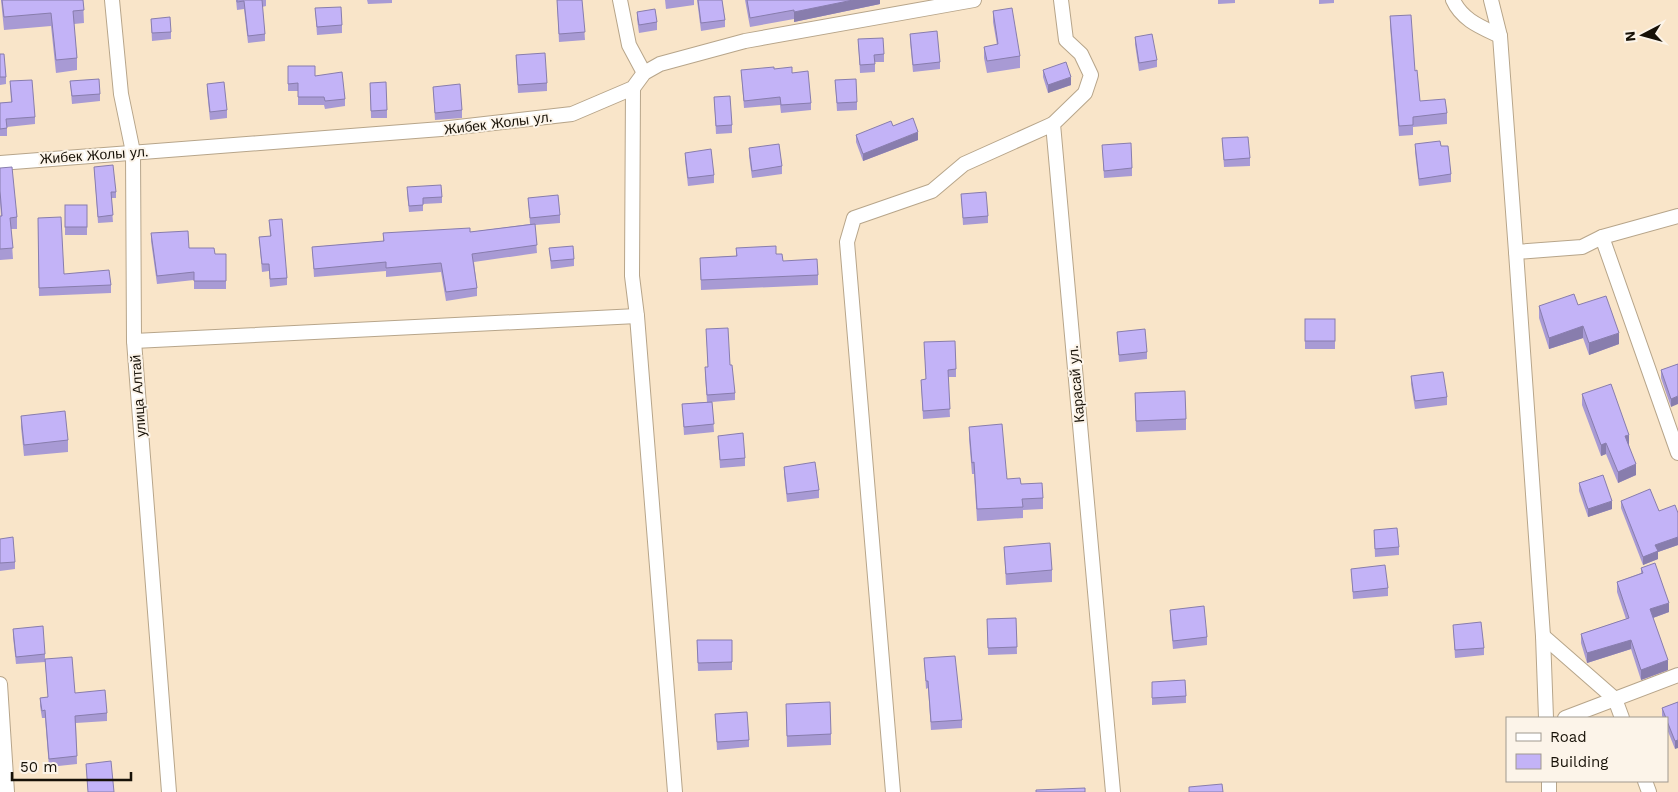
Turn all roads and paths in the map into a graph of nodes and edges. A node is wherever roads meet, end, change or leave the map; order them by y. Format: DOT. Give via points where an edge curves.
graph roads {
  1 [pos="112,0"];
  2 [pos="620,0"];
  3 [pos="974,0"];
  4 [pos="1061,0"];
  5 [pos="1453,0"];
  6 [pos="1491,0"];
  7 [pos="1500,36"];
  8 [pos="644,73"];
  9 [pos="633,88"];
  10 [pos="1053,124"];
  11 [pos="133,152"];
  12 [pos="0,163"];
  13 [pos="1678,216"];
  14 [pos="1602,237"];
  15 [pos="1516,252"];
  16 [pos="637,316"];
  17 [pos="134,341"];
  18 [pos="1678,453"];
  19 [pos="1543,636"];
  20 [pos="1678,675"];
  21 [pos="0,684"];
  22 [pos="1615,699"];
  23 [pos="1546,717"];
  24 [pos="1568,717"];
  25 [pos="1622,717"];
  26 [pos="7,792"];
  27 [pos="169,792"];
  28 [pos="675,792"];
  29 [pos="892,792"];
  30 [pos="1113,792"];
  1 -- 11 [label="street, улица Алтай" via="121,94"];
  2 -- 8 [label="street" via="629,46"];
  3 -- 8 [label="street" via="745,42 660,64"];
  4 -- 10 [label="street" via="1066,40 1081,54 1091,75 1085,93"];
  5 -- 7 [label="street" via="1465,18"];
  6 -- 7 [label="street"];
  7 -- 15 [label="street"];
  8 -- 9 [label="street"];
  9 -- 11 [label="street, Жибек Жолы ул." via="572,114 441,129"];
  9 -- 16 [label="street" via="632,276"];
  10 -- 29 [label="street" via="964,164 932,191 854,218 847,242"];
  10 -- 30 [label="street, Карасай ул."];
  11 -- 12 [label="street, Жибек Жолы ул."];
  11 -- 17 [label="street, улица Алтай"];
  13 -- 14 [label="street"];
  14 -- 15 [label="street" via="1582,246"];
  14 -- 18 [label="street"];
  15 -- 19 [label="street"];
  16 -- 17 [label="street"];
  16 -- 28 [label="street"];
  17 -- 27 [label="street, улица Алтай"];
  19 -- 22 [label="street"];
  19 -- 23 [label="street"];
  20 -- 22 [label="street"];
  21 -- 26 [label="street"];
  22 -- 24 [label="street"];
  22 -- 25 [label="street"];
}
